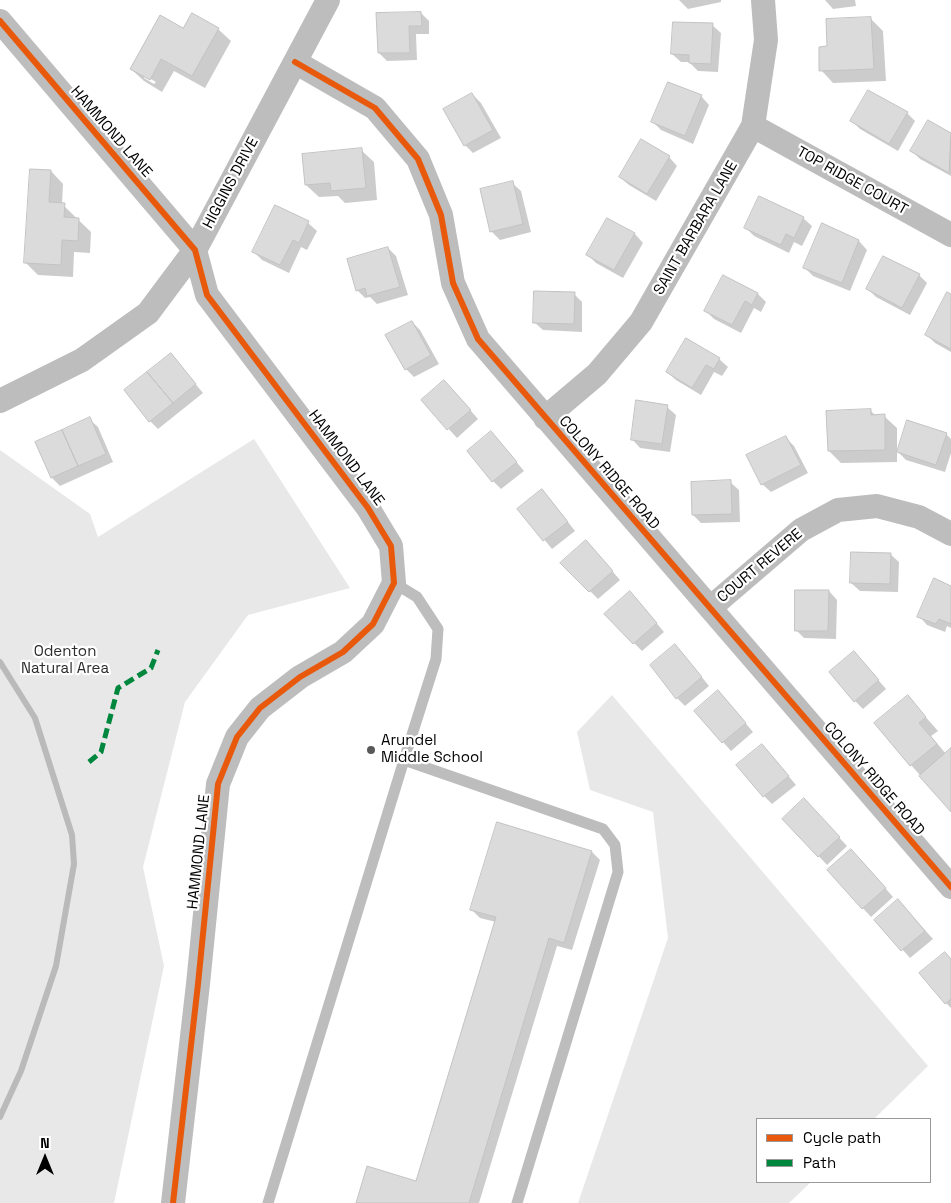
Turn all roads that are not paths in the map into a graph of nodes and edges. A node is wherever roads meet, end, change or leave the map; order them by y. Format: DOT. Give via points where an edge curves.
graph roads {
  1 [pos="328,0"];
  2 [pos="763,0"];
  3 [pos="0,21"];
  4 [pos="295,62"];
  5 [pos="754,126"];
  6 [pos="951,235"];
  7 [pos="195,250"];
  8 [pos="0,401"];
  9 [pos="546,418"];
  10 [pos="951,534"];
  11 [pos="394,583"];
  12 [pos="710,608"];
  13 [pos="404,760"];
  14 [pos="951,887"];
  15 [pos="172,1203"];
  16 [pos="268,1203"];
  17 [pos="517,1203"];
  1 -- 4 [label="street, HIGGINS DRIVE"];
  2 -- 5 [label="street, SAINT BARBARA LANE" via="766,40"];
  3 -- 7 [label="street, HAMMOND LANE"];
  4 -- 7 [label="street, HIGGINS DRIVE"];
  4 -- 9 [label="street, COLONY RIDGE ROAD" via="375,108 418,159 441,215 453,283 478,338"];
  5 -- 6 [label="street, TOP RIDGE COURT"];
  5 -- 9 [label="street, SAINT BARBARA LANE" via="642,322 596,374"];
  7 -- 8 [label="street, HIGGINS DRIVE" via="148,313 82,360"];
  7 -- 11 [label="street, HAMMOND LANE" via="207,295 368,508 391,546"];
  9 -- 12 [label="street, COLONY RIDGE ROAD"];
  10 -- 12 [label="street, COURT REVERE" via="919,517 877,506 838,510 801,530"];
  11 -- 13 [label="lane" via="418,597 438,629 436,659"];
  11 -- 15 [label="street, HAMMOND LANE" via="373,624 343,652 300,677 260,708 237,737 218,784"];
  12 -- 14 [label="street, COLONY RIDGE ROAD"];
  13 -- 16 [label="lane"];
  13 -- 17 [label="lane" via="603,829 615,845 618,872"];
}
